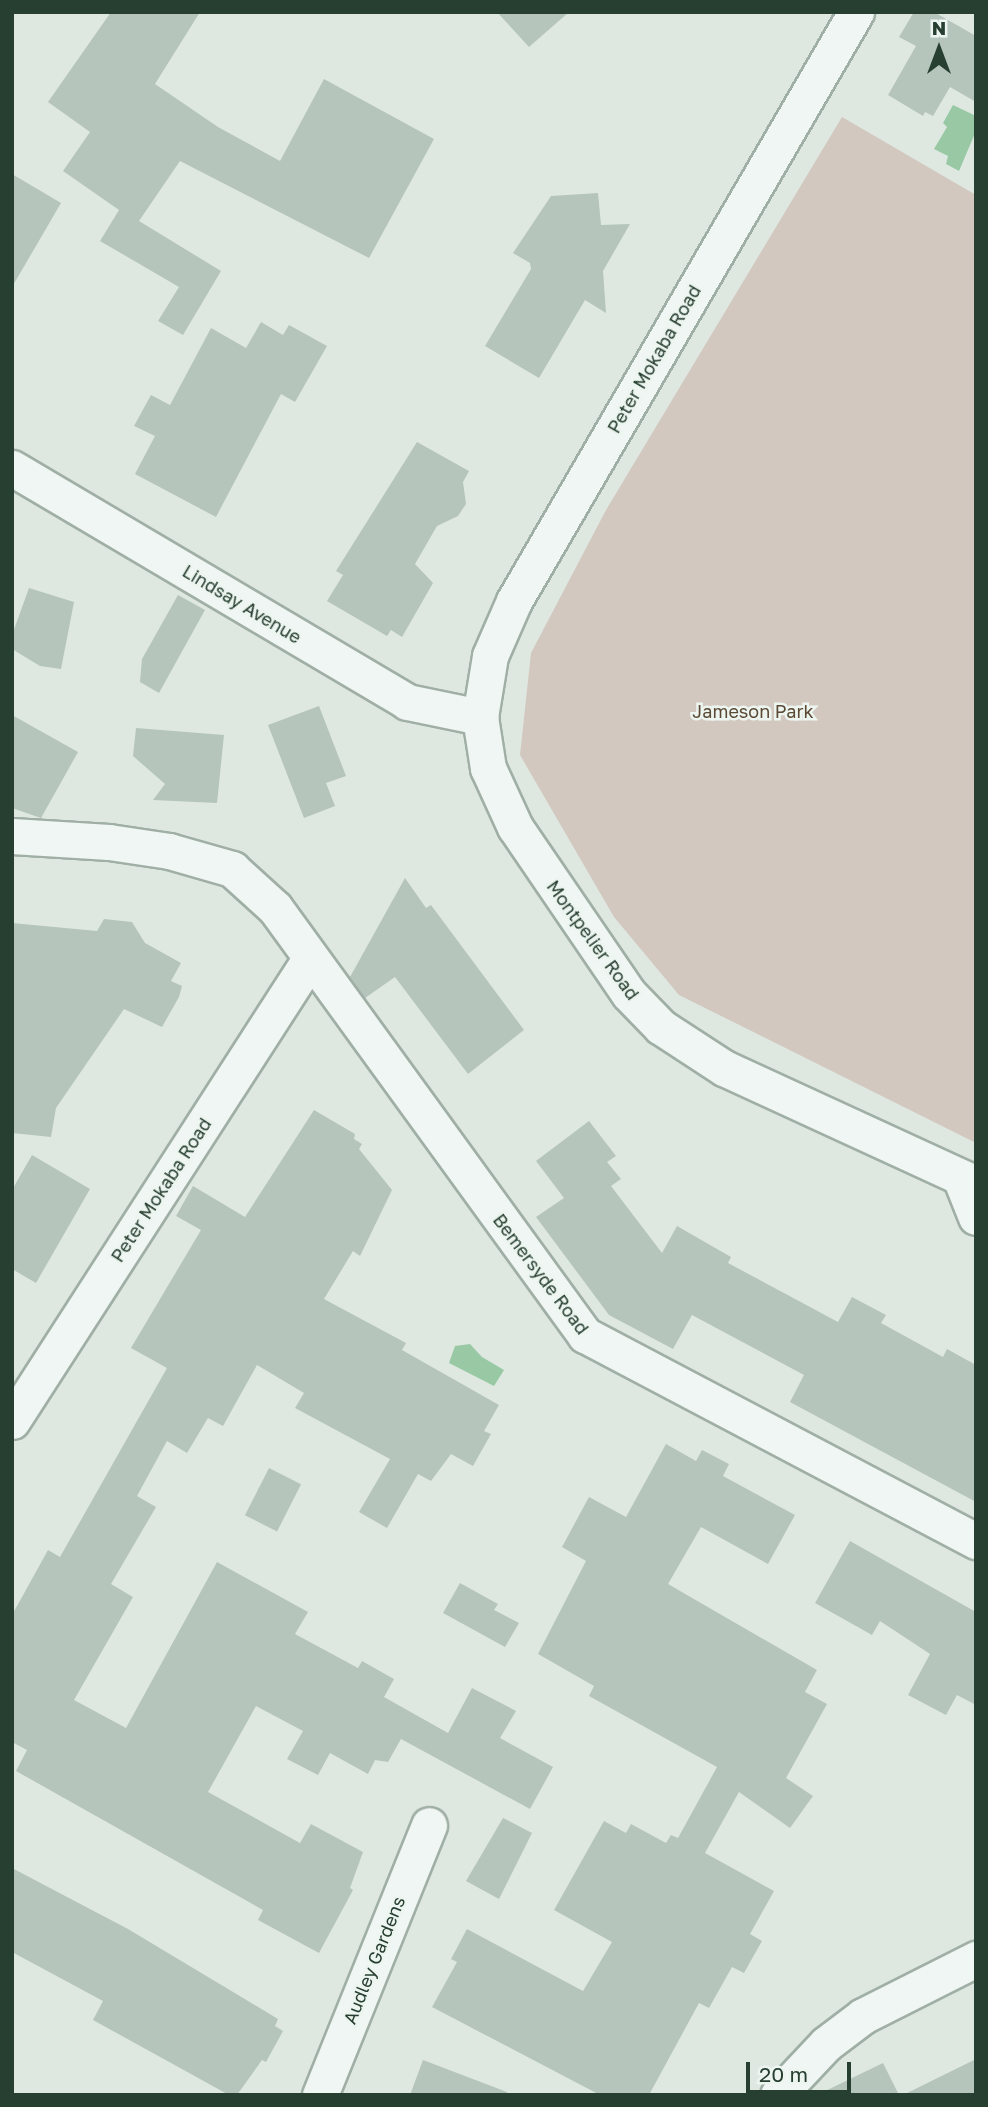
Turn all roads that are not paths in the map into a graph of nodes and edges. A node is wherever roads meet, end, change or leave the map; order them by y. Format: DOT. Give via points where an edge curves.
graph roads {
  1 [pos="856,12"];
  2 [pos="12,468"];
  3 [pos="480,717"];
  4 [pos="12,836"];
  5 [pos="310,959"];
  6 [pos="968,1181"];
  7 [pos="976,1217"];
  8 [pos="12,1421"];
  9 [pos="976,1541"];
  10 [pos="429,1825"];
  11 [pos="976,1959"];
  12 [pos="320,2095"];
  13 [pos="778,2095"];
  1 -- 3 [label="street, Peter Mokaba Road" via="514,601 490,656"];
  2 -- 3 [label="street, Lindsay Avenue" via="407,702"];
  3 -- 6 [label="street, Montpelier Road" via="488,768 514,827 629,994 662,1027 724,1068"];
  4 -- 5 [label="street, Bemersyde Road" via="109,842 169,851 232,869 275,908"];
  5 -- 8 [label="street, Peter Mokaba Road"];
  5 -- 9 [label="street, Bemersyde Road" via="585,1335"];
  6 -- 7 [label="street"];
  10 -- 12 [label="street, Audley Gardens"];
  11 -- 13 [label="street" via="863,2016 825,2043"];
}
